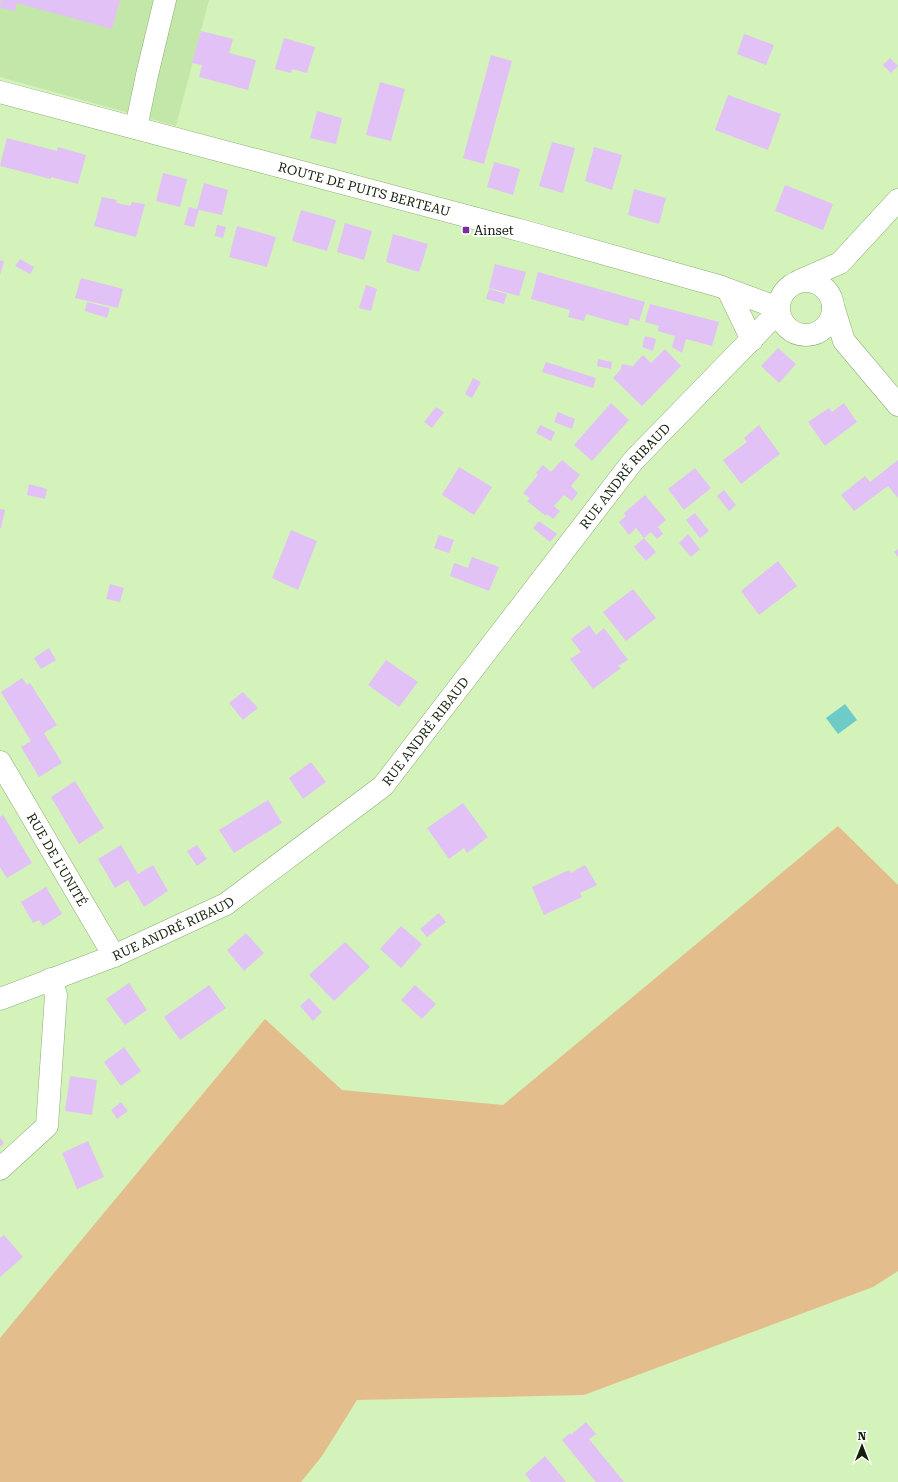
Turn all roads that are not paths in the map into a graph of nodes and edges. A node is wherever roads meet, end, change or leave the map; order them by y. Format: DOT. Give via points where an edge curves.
graph roads {
  1 [pos="165,0"];
  2 [pos="0,92"];
  3 [pos="136,128"];
  4 [pos="898,200"];
  5 [pos="840,263"];
  6 [pos="728,290"];
  7 [pos="785,298"];
  8 [pos="832,301"];
  9 [pos="820,332"];
  10 [pos="795,333"];
  11 [pos="752,340"];
  12 [pos="844,341"];
  13 [pos="898,405"];
  14 [pos="0,762"];
  15 [pos="114,956"];
  16 [pos="52,979"];
  17 [pos="0,999"];
  18 [pos="0,1169"];
  1 -- 3 [label="street"];
  2 -- 3 [label="street, ROUTE DE PUITS BERTEAU"];
  3 -- 6 [label="street, ROUTE DE PUITS BERTEAU" via="523,231"];
  4 -- 5 [label="street"];
  5 -- 7 [label="street"];
  5 -- 8 [label="street"];
  6 -- 7 [label="street, ROUTE DE PUITS BERTEAU"];
  6 -- 11 [label="street"];
  7 -- 8 [label="street" via="809,280 826,289"];
  7 -- 10 [label="street" via="781,321"];
  7 -- 11 [label="street, RUE ANDRÉ RIBAUD"];
  8 -- 9 [label="street" via="830,320"];
  8 -- 12 [label="street"];
  9 -- 10 [label="street" via="812,335"];
  9 -- 12 [label="street"];
  10 -- 11 [label="street"];
  11 -- 15 [label="street, RUE ANDRÉ RIBAUD" via="633,461 383,786 226,904"];
  12 -- 13 [label="street"];
  14 -- 15 [label="street, RUE DE L'UNITÉ"];
  15 -- 16 [label="street, RUE ANDRÉ RIBAUD"];
  16 -- 17 [label="street, RUE ANDRÉ RIBAUD"];
  16 -- 18 [label="street" via="56,995 47,1126"];
}
